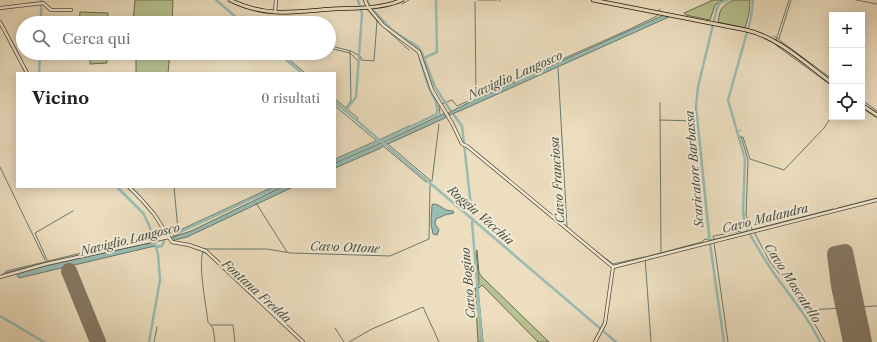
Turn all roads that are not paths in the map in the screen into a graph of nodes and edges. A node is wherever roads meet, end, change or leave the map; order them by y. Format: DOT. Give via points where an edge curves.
graph roads {
  1 [pos="230,0"];
  2 [pos="276,0"];
  3 [pos="365,0"];
  4 [pos="402,0"];
  5 [pos="593,0"];
  6 [pos="368,7"];
  7 [pos="0,8"];
  8 [pos="71,10"];
  9 [pos="275,12"];
  10 [pos="0,22"];
  11 [pos="16,52"];
  12 [pos="20,60"];
  13 [pos="26,72"];
  14 [pos="829,81"];
  15 [pos="865,107"];
  16 [pos="877,115"];
  17 [pos="130,188"];
  18 [pos="877,200"];
  19 [pos="169,237"];
  20 [pos="613,267"];
  21 [pos="0,276"];
  22 [pos="303,342"];
  23 [pos="595,342"];
  1 -- 9 [label="main road"];
  2 -- 9 [label="street"];
  3 -- 6 [label="street"];
  4 -- 6 [label="main road"];
  5 -- 14 [label="main road" via="763,34"];
  6 -- 9 [label="main road"];
  6 -- 20 [label="street" via="388,30 416,49 432,90 463,145"];
  7 -- 8 [label="street" via="41,3 51,10"];
  10 -- 11 [label="street"];
  12 -- 13 [label="street"];
  15 -- 16 [label="main road"];
  17 -- 19 [label="street" via="146,204"];
  18 -- 20 [label="street"];
  19 -- 21 [label="street"];
  19 -- 22 [label="street" via="174,243 206,251"];
  20 -- 23 [label="street" via="605,323"];
}
